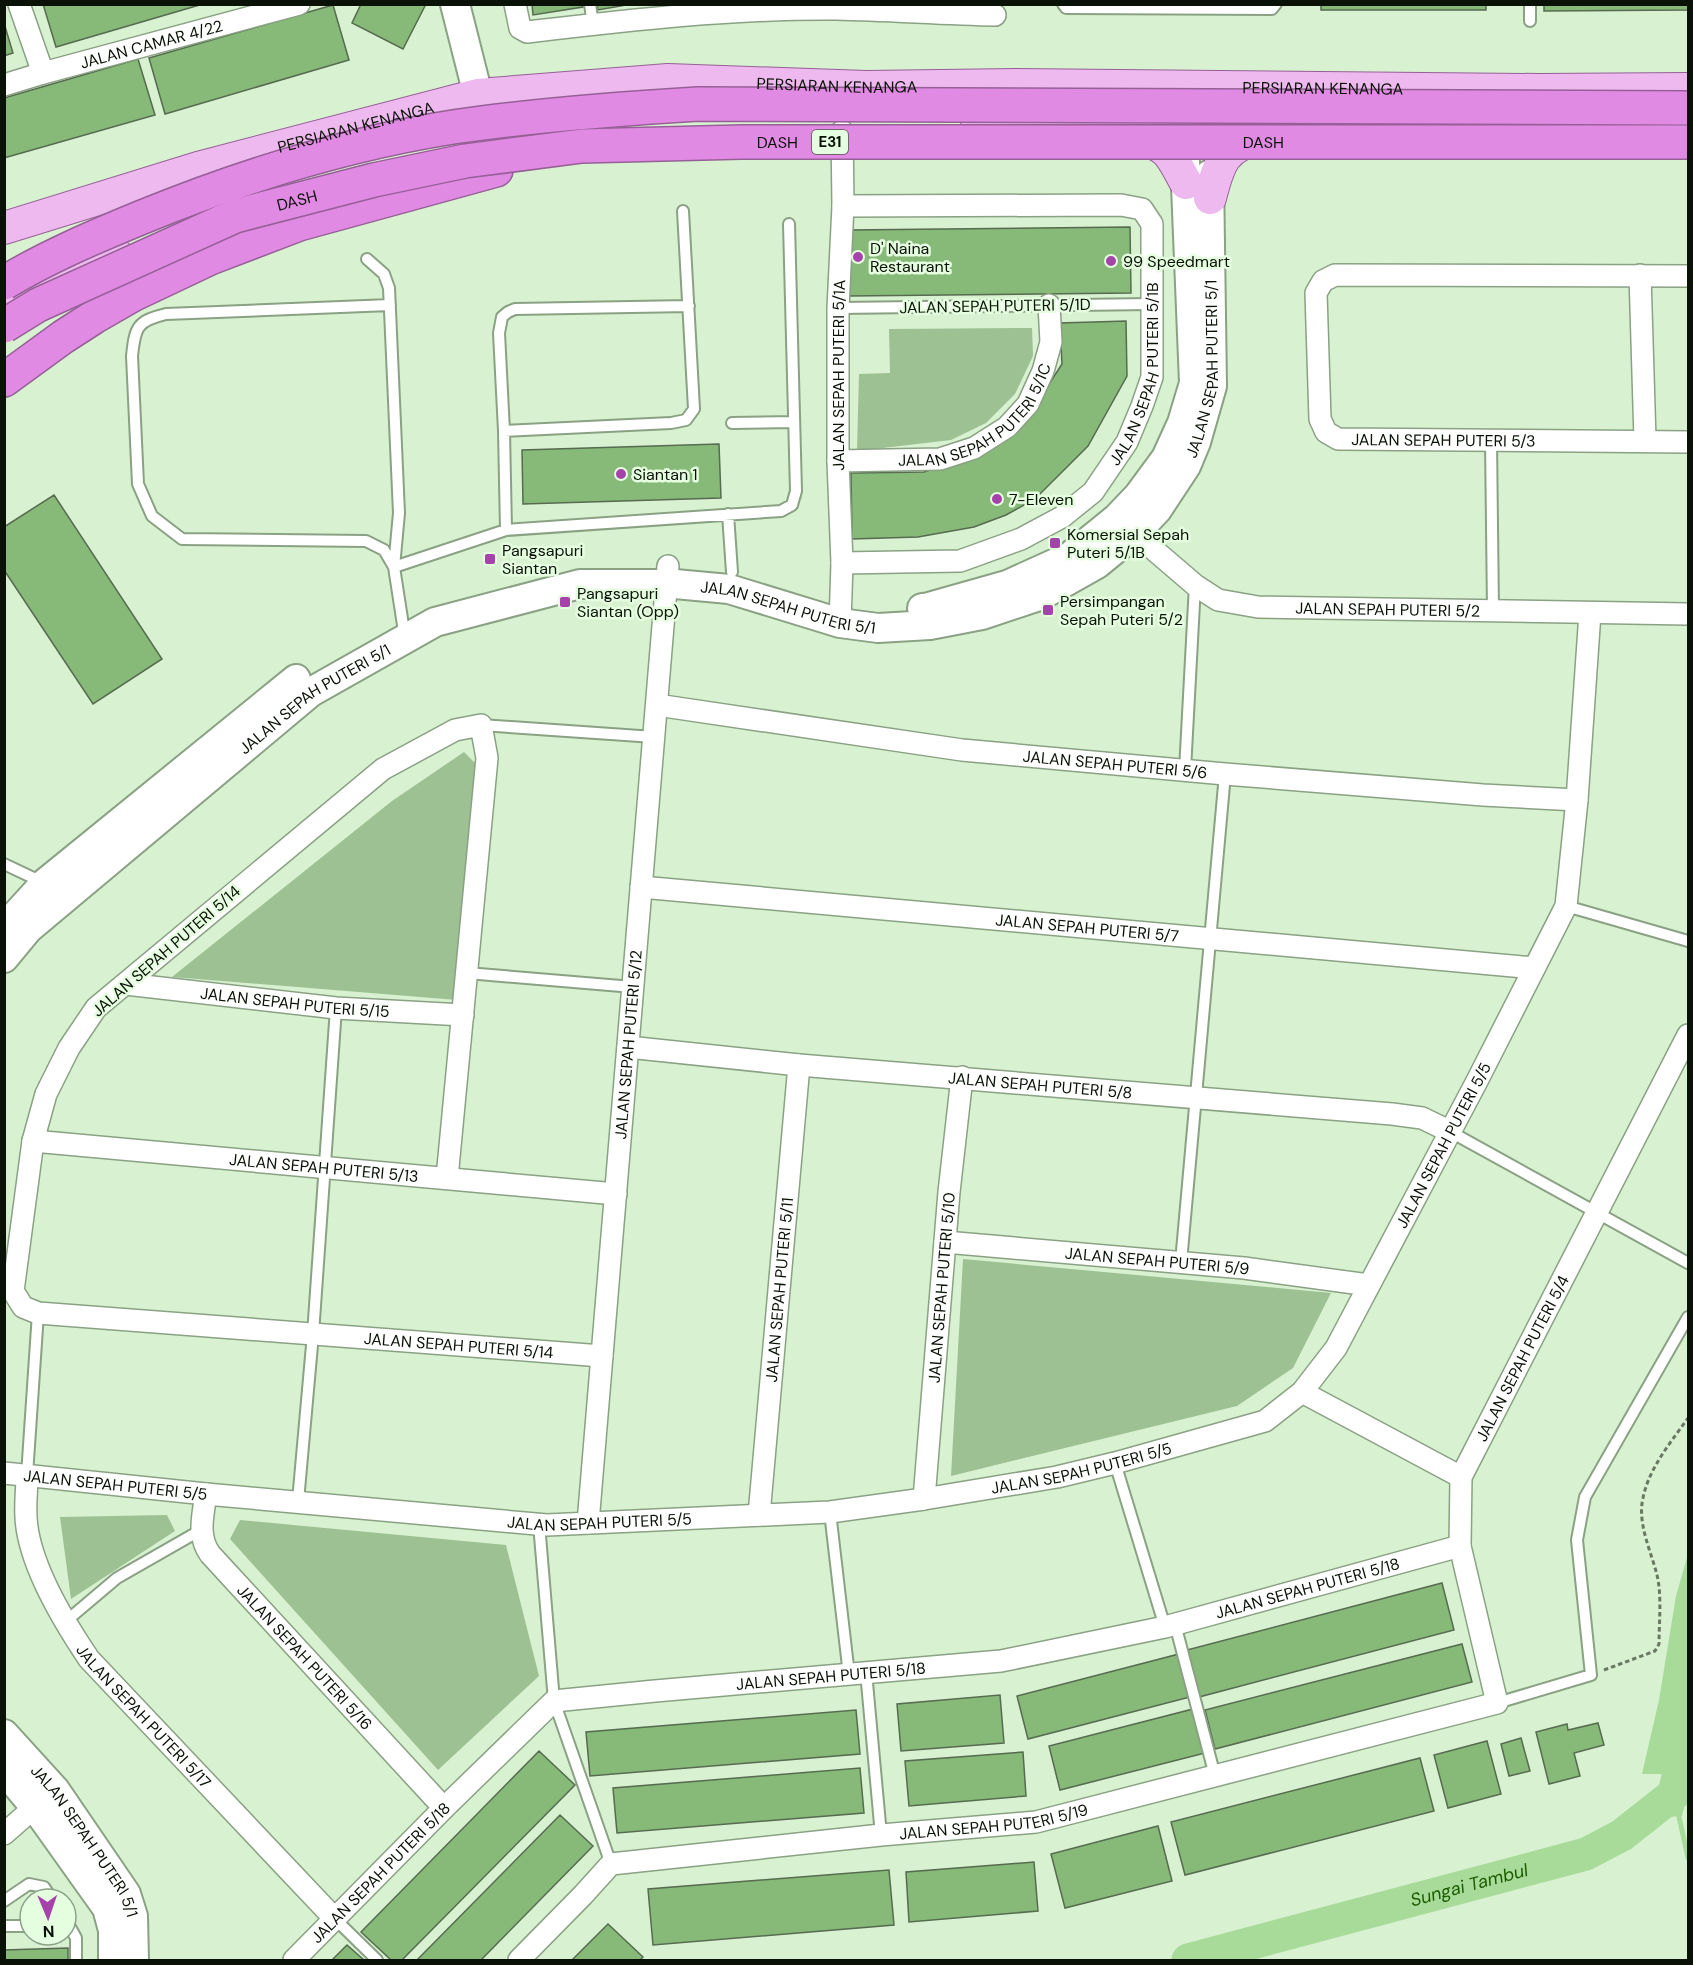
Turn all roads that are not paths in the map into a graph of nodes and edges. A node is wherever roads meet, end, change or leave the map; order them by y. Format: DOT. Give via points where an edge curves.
graph roads {
  1 [pos="19,4"];
  2 [pos="299,4"];
  3 [pos="455,4"];
  4 [pos="515,4"];
  5 [pos="1063,4"];
  6 [pos="1276,4"];
  7 [pos="1530,4"];
  8 [pos="834,7"];
  9 [pos="752,8"];
  10 [pos="676,10"];
  11 [pos="591,15"];
  12 [pos="995,15"];
  13 [pos="1530,21"];
  14 [pos="43,73"];
  15 [pos="4,85"];
  16 [pos="866,87"];
  17 [pos="1689,89"];
  18 [pos="1539,90"];
  19 [pos="478,95"];
  20 [pos="1689,108"];
  21 [pos="1195,121"];
  22 [pos="1050,125"];
  23 [pos="1689,126"];
  24 [pos="1392,128"];
  25 [pos="842,129"];
  26 [pos="1689,142"];
  27 [pos="496,170"];
  28 [pos="1198,191"];
  29 [pos="843,206"];
  30 [pos="683,211"];
  31 [pos="40,217"];
  32 [pos="4,219"];
  33 [pos="789,224"];
  34 [pos="4,228"];
  35 [pos="367,259"];
  36 [pos="1640,275"];
  37 [pos="1689,276"];
  38 [pos="4,283"];
  39 [pos="4,292"];
  40 [pos="1152,304"];
  41 [pos="390,305"];
  42 [pos="1049,305"];
  43 [pos="689,306"];
  44 [pos="838,308"];
  45 [pos="4,326"];
  46 [pos="4,380"];
  47 [pos="794,422"];
  48 [pos="732,423"];
  49 [pos="504,431"];
  50 [pos="1491,440"];
  51 [pos="1646,440"];
  52 [pos="1689,441"];
  53 [pos="838,461"];
  54 [pos="728,514"];
  55 [pos="1126,526"];
  56 [pos="506,530"];
  57 [pos="842,563"];
  58 [pos="394,567"];
  59 [pos="732,572"];
  60 [pos="668,575"];
  61 [pos="1195,585"];
  62 [pos="1493,611"];
  63 [pos="1590,612"];
  64 [pos="840,614"];
  65 [pos="1689,614"];
  66 [pos="403,628"];
  67 [pos="657,705"];
  68 [pos="481,725"];
  69 [pos="654,737"];
  70 [pos="1185,770"];
  71 [pos="1225,774"];
  72 [pos="1576,800"];
  73 [pos="4,864"];
  74 [pos="45,883"];
  75 [pos="641,887"];
  76 [pos="1566,906"];
  77 [pos="4,928"];
  78 [pos="1210,938"];
  79 [pos="1689,941"];
  80 [pos="4,958"];
  81 [pos="1534,968"];
  82 [pos="467,973"];
  83 [pos="126,984"];
  84 [pos="633,987"];
  85 [pos="336,1008"];
  86 [pos="464,1015"];
  87 [pos="1689,1035"];
  88 [pos="628,1047"];
  89 [pos="799,1065"];
  90 [pos="962,1077"];
  91 [pos="1196,1097"];
  92 [pos="1449,1131"];
  93 [pos="33,1142"];
  94 [pos="323,1167"];
  95 [pos="447,1178"];
  96 [pos="616,1194"];
  97 [pos="1597,1212"];
  98 [pos="945,1242"];
  99 [pos="1181,1262"];
  100 [pos="1689,1263"];
  101 [pos="1369,1285"];
  102 [pos="38,1313"];
  103 [pos="1689,1317"];
  104 [pos="313,1334"];
  105 [pos="602,1356"];
  106 [pos="1302,1392"];
  107 [pos="1115,1463"];
  108 [pos="4,1473"];
  109 [pos="27,1475"];
  110 [pos="1461,1477"];
  111 [pos="206,1494"];
  112 [pos="924,1499"];
  113 [pos="298,1501"];
  114 [pos="830,1512"];
  115 [pos="759,1515"];
  116 [pos="588,1523"];
  117 [pos="539,1524"];
  118 [pos="201,1530"];
  119 [pos="1460,1546"];
  120 [pos="65,1622"];
  121 [pos="1170,1625"];
  122 [pos="857,1673"];
  123 [pos="554,1701"];
  124 [pos="1497,1703"];
  125 [pos="4,1734"];
  126 [pos="4,1770"];
  127 [pos="1215,1776"];
  128 [pos="45,1798"];
  129 [pos="444,1808"];
  130 [pos="4,1834"];
  131 [pos="881,1835"];
  132 [pos="610,1864"];
  133 [pos="25,1887"];
  134 [pos="45,1887"];
  135 [pos="18,1891"];
  136 [pos="4,1901"];
  137 [pos="334,1918"];
  138 [pos="114,1960"];
  139 [pos="134,1960"];
  140 [pos="294,1960"];
  141 [pos="377,1960"];
  142 [pos="519,1960"];
  1 -- 14 [label="street"];
  2 -- 14 [label="street, JALAN CAMAR 4/22"];
  3 -- 19 [label="street"];
  4 -- 11 [label="street" via="520,28 527,32"];
  5 -- 6 [label="lane" via="1066,8 1272,9"];
  7 -- 13 [label="lane"];
  8 -- 9 [label="street"];
  8 -- 12 [label="street"];
  9 -- 10 [label="street"];
  10 -- 11 [label="street"];
  14 -- 15 [label="street, JALAN CAMAR 4/22"];
  16 -- 18 [label="main road, PERSIARAN KENANGA"];
  16 -- 19 [label="main road, PERSIARAN KENANGA" via="668,81"];
  16 -- 21 [label="main road" via="944,98 1167,100"];
  17 -- 18 [label="main road, PERSIARAN KENANGA"];
  18 -- 21 [label="main road" via="1392,100 1233,102 1212,105"];
  19 -- 31 [label="main road, PERSIARAN KENANGA" via="198,168"];
  20 -- 38 [label="highway, bridge" via="698,104 573,112 452,128 283,166 205,191 87,240"];
  21 -- 22 [label="main road"];
  21 -- 24 [label="main road"];
  21 -- 28 [label="street"];
  22 -- 25 [label="main road"];
  22 -- 28 [label="main road" via="1164,147"];
  23 -- 24 [label="main road"];
  24 -- 28 [label="main road" via="1251,140 1231,151"];
  25 -- 27 [label="main road" via="652,142"];
  25 -- 29 [label="street, JALAN SEPAH PUTERI 5/1A"];
  26 -- 45 [label="highway, DASH / E31, bridge" via="742,142 582,146 454,163 234,216 38,305"];
  27 -- 39 [label="main road" via="342,195 222,224"];
  27 -- 46 [label="highway" via="299,224 210,258 134,294 63,337"];
  28 -- 55 [label="street, JALAN SEPAH PUTERI 5/1" via="1194,383 1166,458 1138,496"];
  29 -- 40 [label="street, JALAN SEPAH PUTERI 5/1B" via="1121,205 1142,209 1152,224"];
  29 -- 44 [label="street, JALAN SEPAH PUTERI 5/1A"];
  30 -- 43 [label="lane"];
  31 -- 32 [label="lane"];
  31 -- 34 [label="main road, PERSIARAN KENANGA"];
  33 -- 47 [label="lane"];
  35 -- 41 [label="lane" via="384,274"];
  36 -- 37 [label="street, JALAN SEPAH PUTERI 5/3"];
  36 -- 50 [label="street, JALAN SEPAH PUTERI 5/3" via="1335,275 1323,281 1316,293 1320,419 1326,432 1338,439"];
  36 -- 51 [label="street"];
  40 -- 42 [label="lane, JALAN SEPAH PUTERI 5/1D"];
  40 -- 57 [label="street, JALAN SEPAH PUTERI 5/1B" via="1152,377 1127,442 1093,492 1062,517 1021,539 960,561"];
  41 -- 58 [label="lane" via="399,513"];
  41 -- 58 [label="lane" via="166,314 147,319 138,328 132,356 138,484 152,516 182,539 366,541 384,550"];
  42 -- 44 [label="lane, JALAN SEPAH PUTERI 5/1D"];
  42 -- 53 [label="street, JALAN SEPAH PUTERI 5/1C" via="1051,342 1044,371 1028,404 1006,427 974,448 940,459"];
  43 -- 49 [label="lane" via="694,409 686,420"];
  43 -- 49 [label="lane" via="507,312 499,333"];
  44 -- 53 [label="street, JALAN SEPAH PUTERI 5/1A"];
  47 -- 48 [label="lane"];
  47 -- 54 [label="lane" via="796,491 792,505 781,511"];
  49 -- 56 [label="lane"];
  50 -- 51 [label="street, JALAN SEPAH PUTERI 5/3"];
  50 -- 62 [label="lane"];
  51 -- 52 [label="street, JALAN SEPAH PUTERI 5/3"];
  53 -- 57 [label="street, JALAN SEPAH PUTERI 5/1A"];
  54 -- 56 [label="lane"];
  54 -- 59 [label="lane"];
  55 -- 61 [label="street, JALAN SEPAH PUTERI 5/2"];
  55 -- 64 [label="street, JALAN SEPAH PUTERI 5/1" via="1097,564 1042,595 982,615 930,625 878,628"];
  56 -- 58 [label="lane"];
  57 -- 64 [label="street, JALAN SEPAH PUTERI 5/1A"];
  58 -- 66 [label="lane"];
  59 -- 60 [label="street"];
  59 -- 64 [label="street"];
  60 -- 64 [label="street, JALAN SEPAH PUTERI 5/1"];
  60 -- 66 [label="street, JALAN SEPAH PUTERI 5/1" via="580,584"];
  60 -- 67 [label="street, JALAN SEPAH PUTERI 5/12"];
  61 -- 62 [label="street, JALAN SEPAH PUTERI 5/2" via="1218,600 1258,607"];
  61 -- 70 [label="lane"];
  62 -- 63 [label="street, JALAN SEPAH PUTERI 5/2"];
  63 -- 65 [label="street, JALAN SEPAH PUTERI 5/2"];
  63 -- 72 [label="street, JALAN SEPAH PUTERI 5/5"];
  66 -- 74 [label="street" via="302,675"];
  66 -- 80 [label="street, JALAN SEPAH PUTERI 5/1" via="311,692 28,929"];
  67 -- 69 [label="street, JALAN SEPAH PUTERI 5/12"];
  67 -- 70 [label="street, JALAN SEPAH PUTERI 5/6" via="962,750"];
  68 -- 69 [label="lane"];
  68 -- 82 [label="street" via="487,758"];
  68 -- 83 [label="street, JALAN SEPAH PUTERI 5/14" via="455,730 383,769"];
  69 -- 75 [label="street, JALAN SEPAH PUTERI 5/12"];
  70 -- 71 [label="street, JALAN SEPAH PUTERI 5/6"];
  71 -- 72 [label="street, JALAN SEPAH PUTERI 5/6"];
  71 -- 78 [label="lane"];
  72 -- 76 [label="street, JALAN SEPAH PUTERI 5/5"];
  73 -- 74 [label="lane"];
  74 -- 77 [label="street"];
  75 -- 78 [label="street, JALAN SEPAH PUTERI 5/7"];
  75 -- 84 [label="street, JALAN SEPAH PUTERI 5/12"];
  76 -- 79 [label="lane"];
  76 -- 81 [label="street, JALAN SEPAH PUTERI 5/5"];
  78 -- 81 [label="street, JALAN SEPAH PUTERI 5/7"];
  78 -- 91 [label="lane"];
  81 -- 92 [label="street, JALAN SEPAH PUTERI 5/5"];
  82 -- 84 [label="lane"];
  82 -- 86 [label="street"];
  83 -- 85 [label="street, JALAN SEPAH PUTERI 5/15"];
  83 -- 93 [label="street, JALAN SEPAH PUTERI 5/14" via="96,1008 69,1048 46,1094"];
  84 -- 88 [label="street, JALAN SEPAH PUTERI 5/12"];
  85 -- 86 [label="street, JALAN SEPAH PUTERI 5/15"];
  85 -- 94 [label="lane"];
  86 -- 95 [label="street"];
  87 -- 97 [label="street, JALAN SEPAH PUTERI 5/4"];
  88 -- 89 [label="street, JALAN SEPAH PUTERI 5/8"];
  88 -- 96 [label="street, JALAN SEPAH PUTERI 5/12"];
  89 -- 90 [label="street, JALAN SEPAH PUTERI 5/8"];
  89 -- 115 [label="street, JALAN SEPAH PUTERI 5/11"];
  90 -- 91 [label="street, JALAN SEPAH PUTERI 5/8"];
  90 -- 98 [label="street, JALAN SEPAH PUTERI 5/10"];
  91 -- 92 [label="street, JALAN SEPAH PUTERI 5/8" via="1422,1118"];
  91 -- 99 [label="lane"];
  92 -- 97 [label="lane"];
  92 -- 101 [label="street, JALAN SEPAH PUTERI 5/5"];
  93 -- 94 [label="street, JALAN SEPAH PUTERI 5/13"];
  93 -- 102 [label="street, JALAN SEPAH PUTERI 5/14" via="13,1291 23,1307"];
  94 -- 95 [label="street, JALAN SEPAH PUTERI 5/13"];
  94 -- 104 [label="lane"];
  95 -- 96 [label="street, JALAN SEPAH PUTERI 5/13"];
  96 -- 105 [label="street, JALAN SEPAH PUTERI 5/12"];
  97 -- 100 [label="lane"];
  97 -- 110 [label="street, JALAN SEPAH PUTERI 5/4"];
  98 -- 99 [label="street, JALAN SEPAH PUTERI 5/9"];
  98 -- 112 [label="street, JALAN SEPAH PUTERI 5/10"];
  99 -- 101 [label="street, JALAN SEPAH PUTERI 5/9"];
  101 -- 106 [label="street, JALAN SEPAH PUTERI 5/5" via="1336,1347"];
  102 -- 104 [label="street, JALAN SEPAH PUTERI 5/14"];
  102 -- 109 [label="lane"];
  103 -- 124 [label="lane" via="1585,1497 1577,1540 1591,1674"];
  104 -- 105 [label="street, JALAN SEPAH PUTERI 5/14"];
  104 -- 113 [label="lane"];
  105 -- 116 [label="street, JALAN SEPAH PUTERI 5/12"];
  106 -- 107 [label="street, JALAN SEPAH PUTERI 5/5" via="1265,1421"];
  106 -- 110 [label="street"];
  107 -- 112 [label="street, JALAN SEPAH PUTERI 5/5" via="1057,1477"];
  107 -- 121 [label="lane"];
  108 -- 109 [label="street, JALAN SEPAH PUTERI 5/5"];
  109 -- 111 [label="street, JALAN SEPAH PUTERI 5/5"];
  109 -- 120 [label="street, JALAN SEPAH PUTERI 5/17" via="26,1518 36,1561"];
  110 -- 119 [label="street, JALAN SEPAH PUTERI 5/4"];
  111 -- 113 [label="street, JALAN SEPAH PUTERI 5/5"];
  111 -- 118 [label="street"];
  112 -- 114 [label="street, JALAN SEPAH PUTERI 5/5"];
  113 -- 117 [label="street, JALAN SEPAH PUTERI 5/5"];
  114 -- 115 [label="street, JALAN SEPAH PUTERI 5/5"];
  114 -- 122 [label="lane"];
  115 -- 116 [label="street, JALAN SEPAH PUTERI 5/5"];
  116 -- 117 [label="street, JALAN SEPAH PUTERI 5/5"];
  117 -- 123 [label="lane"];
  118 -- 120 [label="lane" via="117,1578"];
  118 -- 129 [label="street, JALAN SEPAH PUTERI 5/16" via="202,1544 210,1554"];
  119 -- 121 [label="street, JALAN SEPAH PUTERI 5/18"];
  119 -- 124 [label="street, JALAN SEPAH PUTERI 5/4"];
  120 -- 137 [label="street, JALAN SEPAH PUTERI 5/17" via="89,1659"];
  121 -- 122 [label="street, JALAN SEPAH PUTERI 5/18" via="1001,1660"];
  121 -- 127 [label="lane"];
  122 -- 123 [label="street, JALAN SEPAH PUTERI 5/18"];
  122 -- 131 [label="lane"];
  123 -- 129 [label="street, JALAN SEPAH PUTERI 5/18"];
  123 -- 132 [label="lane"];
  124 -- 127 [label="street, JALAN SEPAH PUTERI 5/19"];
  125 -- 128 [label="street, JALAN SEPAH PUTERI 5/1"];
  126 -- 128 [label="street"];
  127 -- 131 [label="street, JALAN SEPAH PUTERI 5/19" via="1036,1822"];
  128 -- 130 [label="street"];
  128 -- 138 [label="street" via="107,1908 113,1930"];
  128 -- 139 [label="street, JALAN SEPAH PUTERI 5/1" via="126,1894 133,1916"];
  129 -- 137 [label="street, JALAN SEPAH PUTERI 5/18"];
  131 -- 132 [label="street, JALAN SEPAH PUTERI 5/19"];
  132 -- 142 [label="street"];
  133 -- 134 [label="lane" via="29,1884"];
  135 -- 136 [label="lane"];
  137 -- 140 [label="street, JALAN SEPAH PUTERI 5/18"];
  137 -- 141 [label="lane"];
}
